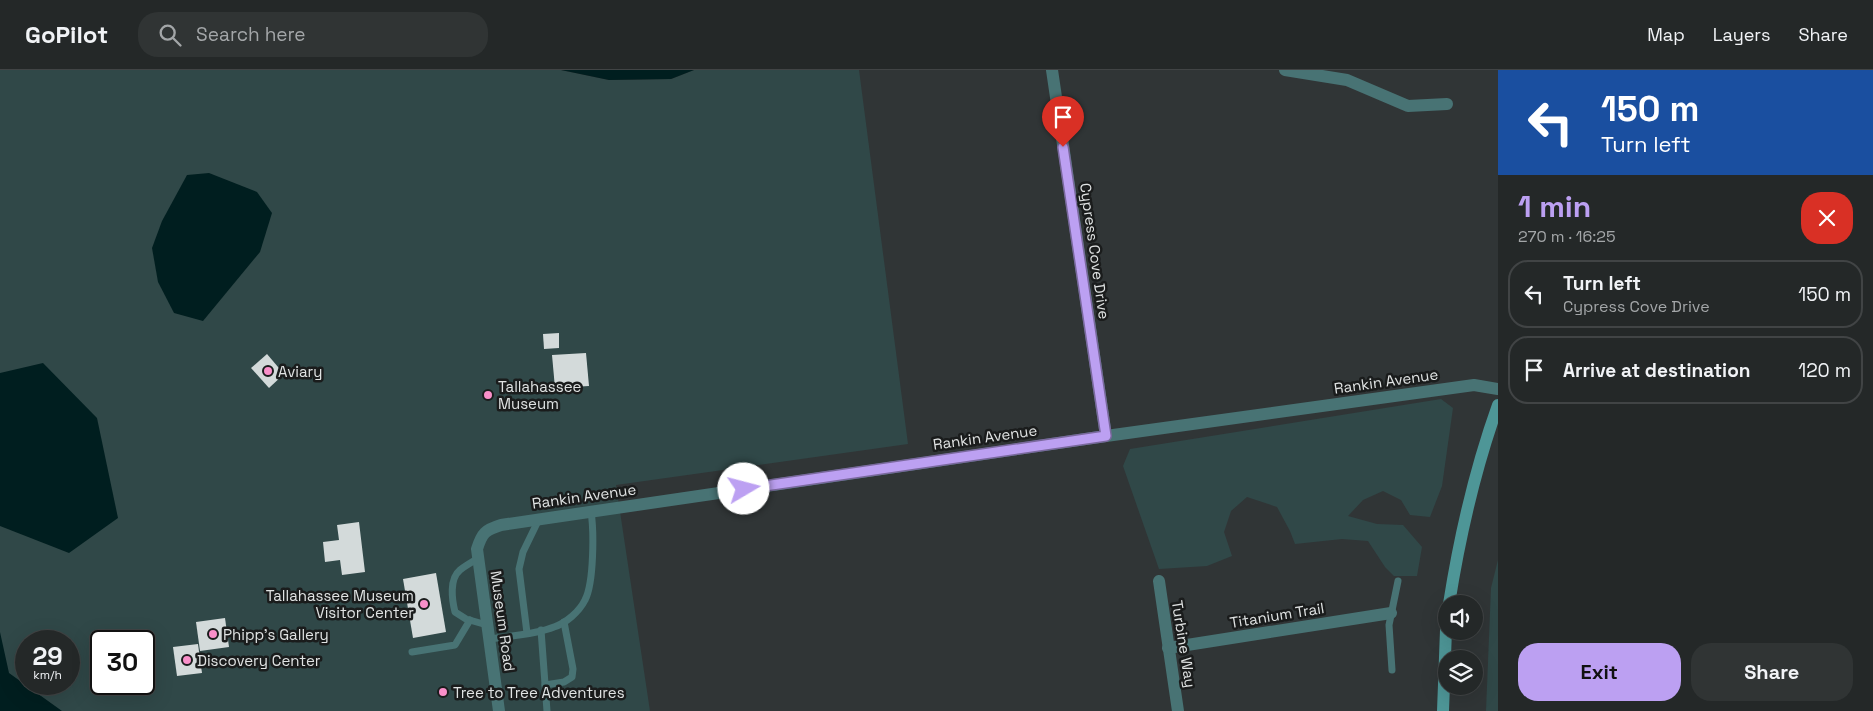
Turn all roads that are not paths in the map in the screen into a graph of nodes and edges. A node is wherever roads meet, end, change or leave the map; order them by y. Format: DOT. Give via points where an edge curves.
graph roads {
  1 [pos="1052,70"];
  2 [pos="1285,70"];
  3 [pos="1447,104"];
  4 [pos="1498,389"];
  5 [pos="1498,405"];
  6 [pos="1106,436"];
  7 [pos="591,512"];
  8 [pos="540,519"];
  9 [pos="480,537"];
  10 [pos="477,559"];
  11 [pos="1159,581"];
  12 [pos="1398,581"];
  13 [pos="1451,595"];
  14 [pos="1391,613"];
  15 [pos="470,620"];
  16 [pos="564,622"];
  17 [pos="487,625"];
  18 [pos="540,630"];
  19 [pos="527,633"];
  20 [pos="489,639"];
  21 [pos="1446,640"];
  22 [pos="1168,648"];
  23 [pos="412,652"];
  24 [pos="1392,670"];
  25 [pos="545,685"];
  26 [pos="499,711"];
  27 [pos="547,711"];
  28 [pos="1178,711"];
  29 [pos="1443,711"];
  1 -- 6 [label="street, Cypress Cove Drive"];
  2 -- 3 [label="street" via="1348,80 1408,106"];
  4 -- 6 [label="street, Rankin Avenue" via="1474,385"];
  5 -- 13 [label="main road" via="1467,504"];
  6 -- 7 [label="street, Rankin Avenue"];
  7 -- 8 [label="street, Rankin Avenue"];
  7 -- 16 [label="lane" via="594,531 586,599"];
  8 -- 9 [label="street, Rankin Avenue" via="501,525 488,529"];
  8 -- 19 [label="lane" via="523,552 519,569"];
  9 -- 10 [label="street, Museum Road"];
  10 -- 15 [label="lane" via="458,571 454,580 452,600 455,612"];
  10 -- 17 [label="street, Museum Road"];
  11 -- 22 [label="street, Turbine Way"];
  12 -- 14 [label="lane"];
  14 -- 22 [label="street, Titanium Trail"];
  14 -- 24 [label="lane"];
  15 -- 17 [label="lane"];
  15 -- 23 [label="lane" via="455,645"];
  16 -- 18 [label="lane"];
  16 -- 25 [label="lane" via="572,677 564,682"];
  17 -- 20 [label="street, Museum Road"];
  18 -- 19 [label="lane"];
  18 -- 25 [label="lane"];
  19 -- 20 [label="lane"];
  20 -- 26 [label="street, Museum Road"];
  21 -- 29 [label="main road"];
  22 -- 28 [label="street, Turbine Way"];
  25 -- 27 [label="lane"];
}
